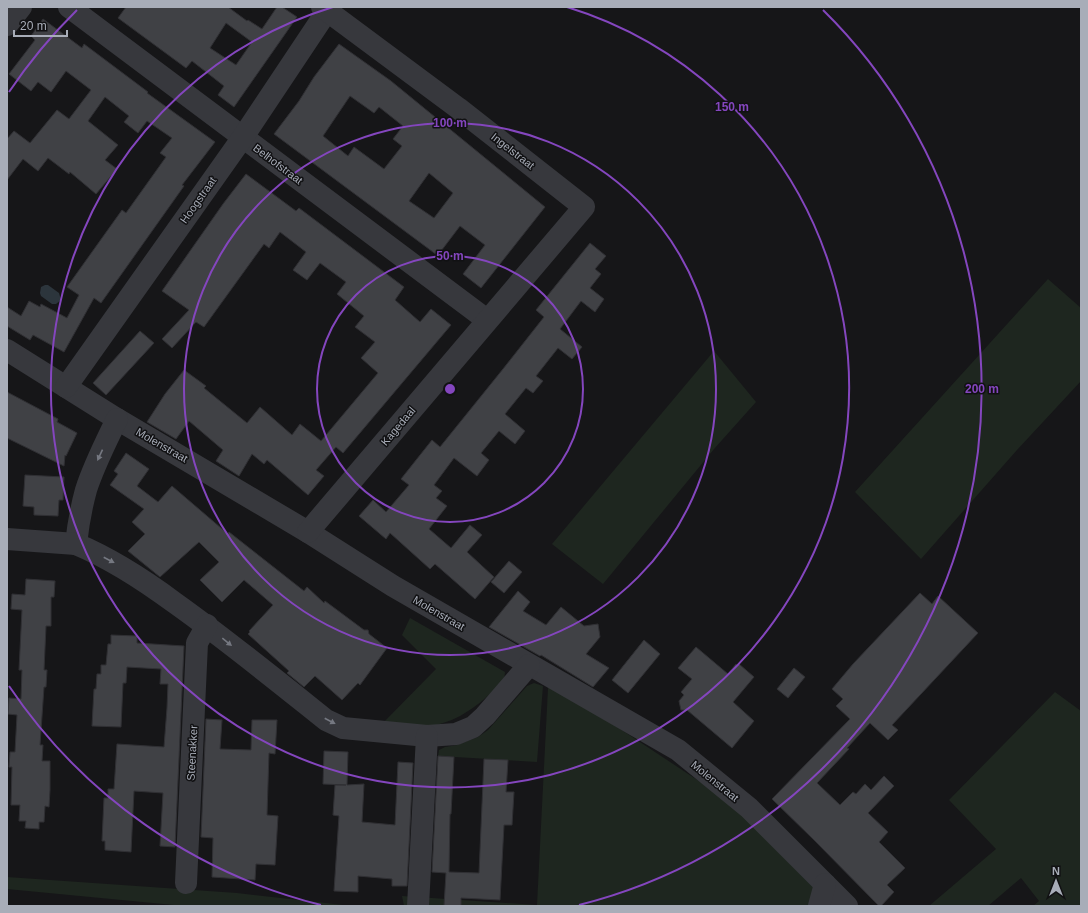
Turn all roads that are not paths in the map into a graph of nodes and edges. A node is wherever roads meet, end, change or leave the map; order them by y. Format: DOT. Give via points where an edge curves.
graph roads {
  1 [pos="21,7"];
  2 [pos="69,7"];
  3 [pos="325,9"];
  4 [pos="7,25"];
  5 [pos="243,137"];
  6 [pos="487,320"];
  7 [pos="7,350"];
  8 [pos="66,387"];
  9 [pos="117,419"];
  10 [pos="308,532"];
  11 [pos="7,540"];
  12 [pos="76,544"];
  13 [pos="207,625"];
  14 [pos="529,665"];
  15 [pos="427,736"];
  16 [pos="186,883"];
  17 [pos="825,884"];
  18 [pos="418,906"];
  19 [pos="819,906"];
  20 [pos="847,906"];
  1 -- 4 [label="street"];
  2 -- 5 [label="street, Belhofstraat"];
  3 -- 5 [label="street, Hoogstraat"];
  3 -- 6 [label="street, Ingelstraat" via="458,108 584,207"];
  5 -- 6 [label="street, Belhofstraat"];
  5 -- 8 [label="street, Hoogstraat"];
  6 -- 10 [label="street, Kagedaal"];
  7 -- 8 [label="street, Molenstraat"];
  8 -- 9 [label="street, Molenstraat"];
  9 -- 10 [label="street, Molenstraat"];
  9 -- 12 [label="street, one-way" via="86,490 78,521"];
  10 -- 14 [label="street, Molenstraat" via="393,586"];
  11 -- 12 [label="street"];
  12 -- 13 [label="street, one-way" via="134,574"];
  13 -- 15 [label="street, one-way" via="326,720 343,728"];
  13 -- 16 [label="street, Steenakker" via="197,643"];
  14 -- 15 [label="street" via="473,727 456,734"];
  14 -- 17 [label="street, Molenstraat" via="678,750 749,808"];
  15 -- 18 [label="street"];
  17 -- 19 [label="street"];
  17 -- 20 [label="street, Molenstraat"];
}
